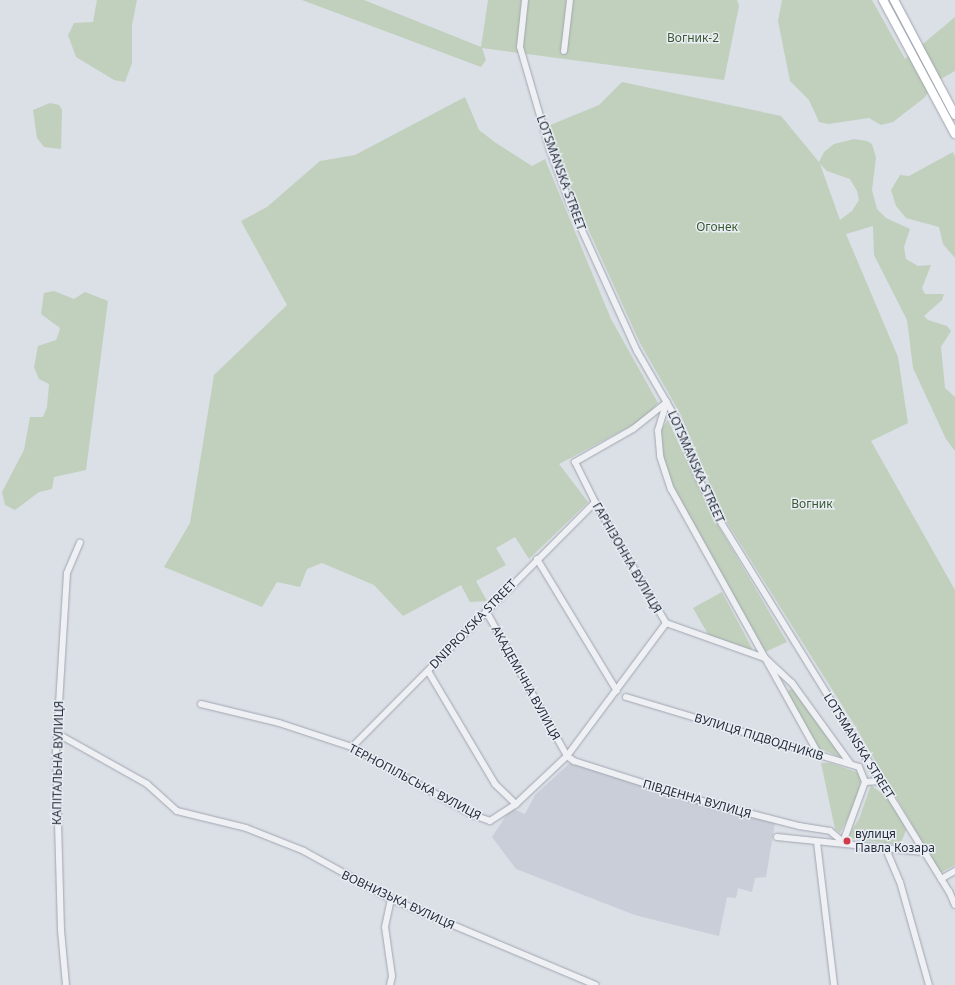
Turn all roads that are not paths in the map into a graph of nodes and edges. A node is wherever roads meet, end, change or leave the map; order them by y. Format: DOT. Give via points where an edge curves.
graph roads {
  1 [pos="525,0"];
  2 [pos="570,0"];
  3 [pos="883,0"];
  4 [pos="894,0"];
  5 [pos="564,51"];
  6 [pos="955,115"];
  7 [pos="955,134"];
  8 [pos="667,402"];
  9 [pos="595,502"];
  10 [pos="80,543"];
  11 [pos="537,559"];
  12 [pos="486,611"];
  13 [pos="666,623"];
  14 [pos="765,658"];
  15 [pos="428,671"];
  16 [pos="617,691"];
  17 [pos="626,698"];
  18 [pos="201,704"];
  19 [pos="58,734"];
  20 [pos="352,747"];
  21 [pos="819,755"];
  22 [pos="567,756"];
  23 [pos="850,763"];
  24 [pos="881,781"];
  25 [pos="865,782"];
  26 [pos="516,804"];
  27 [pos="777,837"];
  28 [pos="817,842"];
  29 [pos="843,842"];
  30 [pos="885,847"];
  31 [pos="923,852"];
  32 [pos="955,871"];
  33 [pos="941,879"];
  34 [pos="391,899"];
  35 [pos="955,905"];
  36 [pos="66,985"];
  37 [pos="390,985"];
  38 [pos="596,985"];
  39 [pos="834,985"];
  40 [pos="929,985"];
  1 -- 8 [label="street, LOTSMANSKA STREET" via="520,47 552,156 570,204 634,345"];
  2 -- 5 [label="street"];
  3 -- 7 [label="main road"];
  4 -- 6 [label="main road"];
  8 -- 9 [label="street, ГАРНІЗОННА ВУЛИЦЯ" via="633,429 575,462"];
  8 -- 14 [label="street" via="658,431 660,456 671,489"];
  8 -- 24 [label="street, LOTSMANSKA STREET" via="722,524"];
  9 -- 11 [label="street, DNIPROVSKA STREET"];
  9 -- 13 [label="street, ГАРНІЗОННА ВУЛИЦЯ"];
  10 -- 19 [label="street, КАПІТАЛЬНА ВУЛИЦЯ" via="67,573"];
  11 -- 12 [label="street, DNIPROVSKA STREET"];
  11 -- 16 [label="street"];
  12 -- 15 [label="street, DNIPROVSKA STREET"];
  12 -- 22 [label="street, АКАДЕМІЧНА ВУЛИЦЯ"];
  13 -- 14 [label="street, ГАРНІЗОННА ВУЛИЦЯ"];
  13 -- 16 [label="street"];
  14 -- 21 [label="street"];
  14 -- 23 [label="street" via="792,683"];
  15 -- 20 [label="street, DNIPROVSKA STREET"];
  15 -- 26 [label="street" via="495,784"];
  16 -- 22 [label="street"];
  17 -- 21 [label="street, ВУЛИЦЯ ПІДВОДНИКІВ"];
  18 -- 20 [label="street, ТЕРНОПІЛЬСЬКА ВУЛИЦЯ" via="279,723"];
  19 -- 34 [label="street, ВОВНИЗЬКА ВУЛИЦЯ" via="147,784 177,811 246,828 304,851"];
  19 -- 36 [label="street, КАПІТАЛЬНА ВУЛИЦЯ" via="57,817"];
  20 -- 26 [label="street, ТЕРНОПІЛЬСЬКА ВУЛИЦЯ" via="473,815 490,821"];
  21 -- 23 [label="street, ВУЛИЦЯ ПІДВОДНИКІВ"];
  22 -- 26 [label="street"];
  22 -- 29 [label="street, ПІВДЕННА ВУЛИЦЯ" via="584,766 690,798 799,826 830,831"];
  23 -- 25 [label="street, ВУЛИЦЯ ПІДВОДНИКІВ" via="863,771"];
  24 -- 25 [label="street"];
  24 -- 31 [label="street, LOTSMANSKA STREET"];
  25 -- 29 [label="street"];
  27 -- 28 [label="street"];
  28 -- 29 [label="street"];
  28 -- 39 [label="street"];
  29 -- 30 [label="street"];
  30 -- 31 [label="street"];
  30 -- 40 [label="street" via="900,882"];
  31 -- 33 [label="street, LOTSMANSKA STREET"];
  32 -- 33 [label="street"];
  33 -- 35 [label="street, LOTSMANSKA STREET"];
  34 -- 37 [label="street" via="385,927 392,976"];
  34 -- 38 [label="street, ВОВНИЗЬКА ВУЛИЦЯ"];
}
